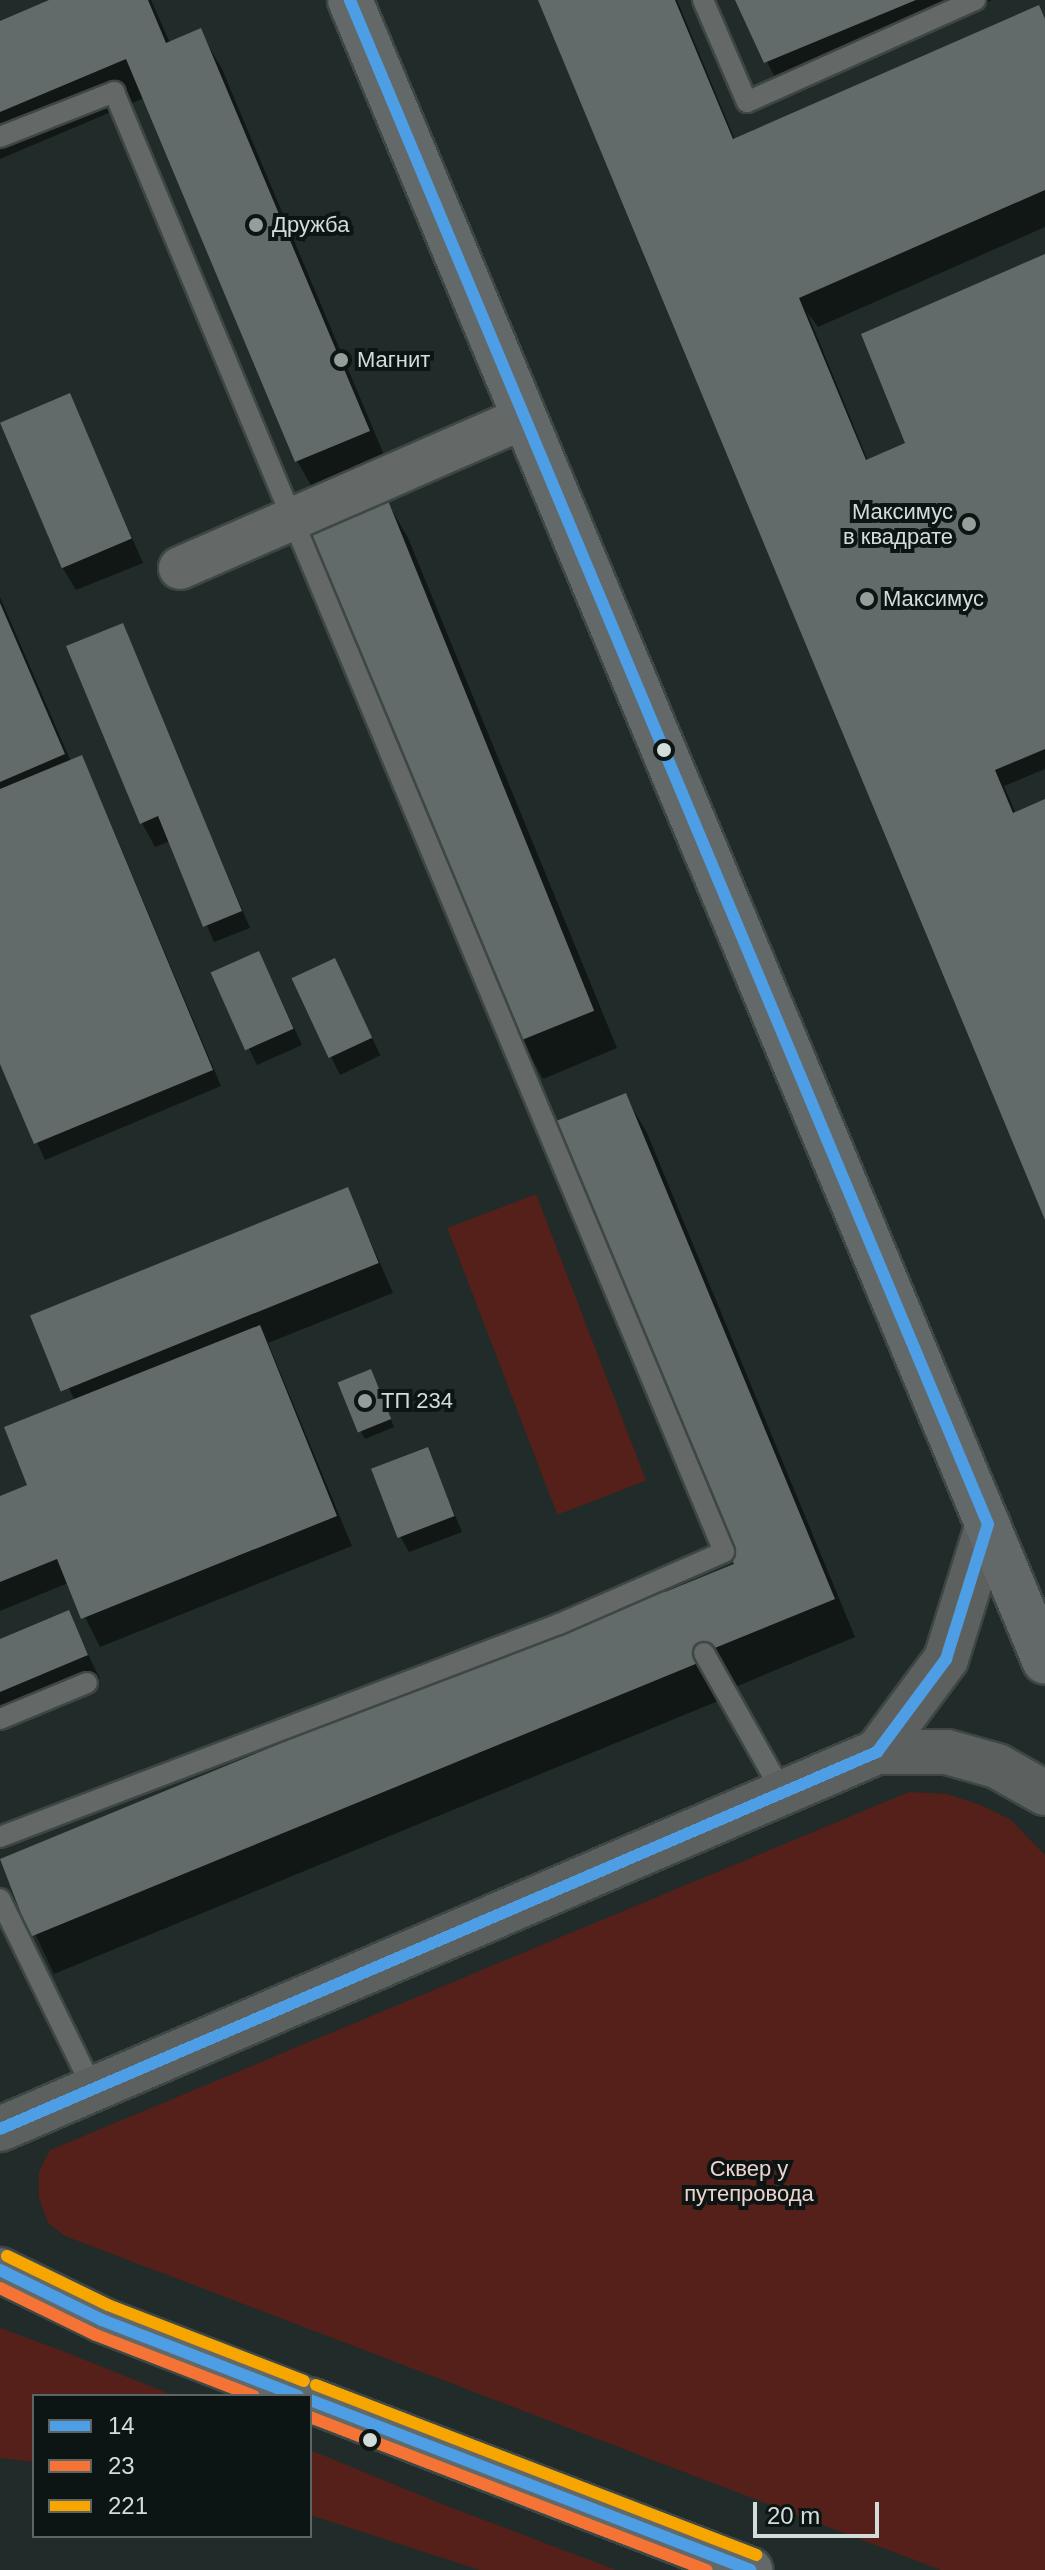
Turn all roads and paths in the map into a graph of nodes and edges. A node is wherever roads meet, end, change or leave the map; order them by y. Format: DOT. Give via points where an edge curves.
graph roads {
  1 [pos="350,0"];
  2 [pos="703,0"];
  3 [pos="975,0"];
  4 [pos="0,137"];
  5 [pos="523,418"];
  6 [pos="291,516"];
  7 [pos="180,568"];
  8 [pos="988,1524"];
  9 [pos="689,1568"];
  10 [pos="677,1587"];
  11 [pos="704,1653"];
  12 [pos="1045,1662"];
  13 [pos="87,1683"];
  14 [pos="0,1719"];
  15 [pos="877,1752"];
  16 [pos="783,1793"];
  17 [pos="1045,1793"];
  18 [pos="0,1837"];
  19 [pos="0,1899"];
  20 [pos="93,2089"];
  21 [pos="0,2129"];
  22 [pos="0,2270"];
  23 [pos="293,2394"];
  24 [pos="312,2401"];
  25 [pos="750,2570"];
  1 -- 5 [label="main road"];
  2 -- 3 [label="lane" via="747,102"];
  4 -- 6 [label="lane" via="114,92"];
  5 -- 6 [label="street"];
  5 -- 8 [label="main road"];
  6 -- 7 [label="street"];
  6 -- 9 [label="lane" via="724,1552"];
  8 -- 12 [label="main road"];
  8 -- 15 [label="main road" via="946,1659"];
  9 -- 10 [label="lane"];
  9 -- 18 [label="lane" via="559,1624"];
  11 -- 16 [label="lane"];
  13 -- 14 [label="lane"];
  15 -- 16 [label="main road"];
  15 -- 17 [label="main road" via="947,1752 997,1766"];
  16 -- 20 [label="main road"];
  19 -- 20 [label="lane"];
  20 -- 21 [label="main road"];
  22 -- 23 [label="main road" via="102,2320"];
  24 -- 25 [label="main road"];
}
